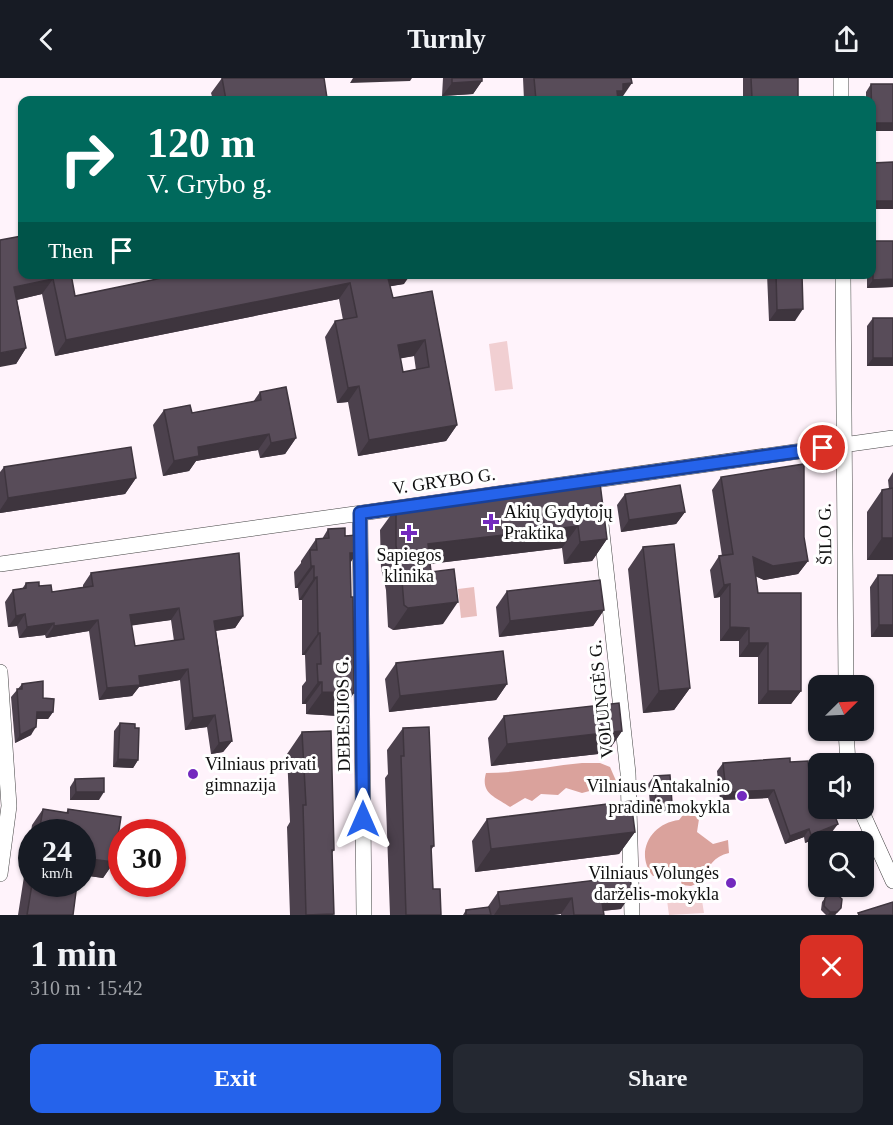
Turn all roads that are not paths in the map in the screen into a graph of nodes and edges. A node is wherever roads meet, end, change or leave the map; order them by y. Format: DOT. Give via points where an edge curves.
graph roads {
  1 [pos="841,78"];
  2 [pos="841,96"];
  3 [pos="843,279"];
  4 [pos="893,438"];
  5 [pos="843,446"];
  6 [pos="360,513"];
  7 [pos="600,515"];
  8 [pos="0,564"];
  9 [pos="0,672"];
  10 [pos="846,675"];
  11 [pos="865,819"];
  12 [pos="0,873"];
  13 [pos="893,881"];
  14 [pos="364,915"];
  15 [pos="632,915"];
  1 -- 2 [label="street"];
  3 -- 5 [label="street, ŠILO G."];
  4 -- 5 [label="street, V. GRYBO G."];
  5 -- 6 [label="street, V. GRYBO G." via="596,485"];
  5 -- 10 [label="street, ŠILO G."];
  6 -- 8 [label="street, V. GRYBO G."];
  6 -- 14 [label="street, DEBESIJOS G."];
  7 -- 15 [label="street, VOLUNGĖS G." via="628,773"];
  9 -- 12 [label="street" via="9,806"];
  11 -- 13 [label="street"];
}
